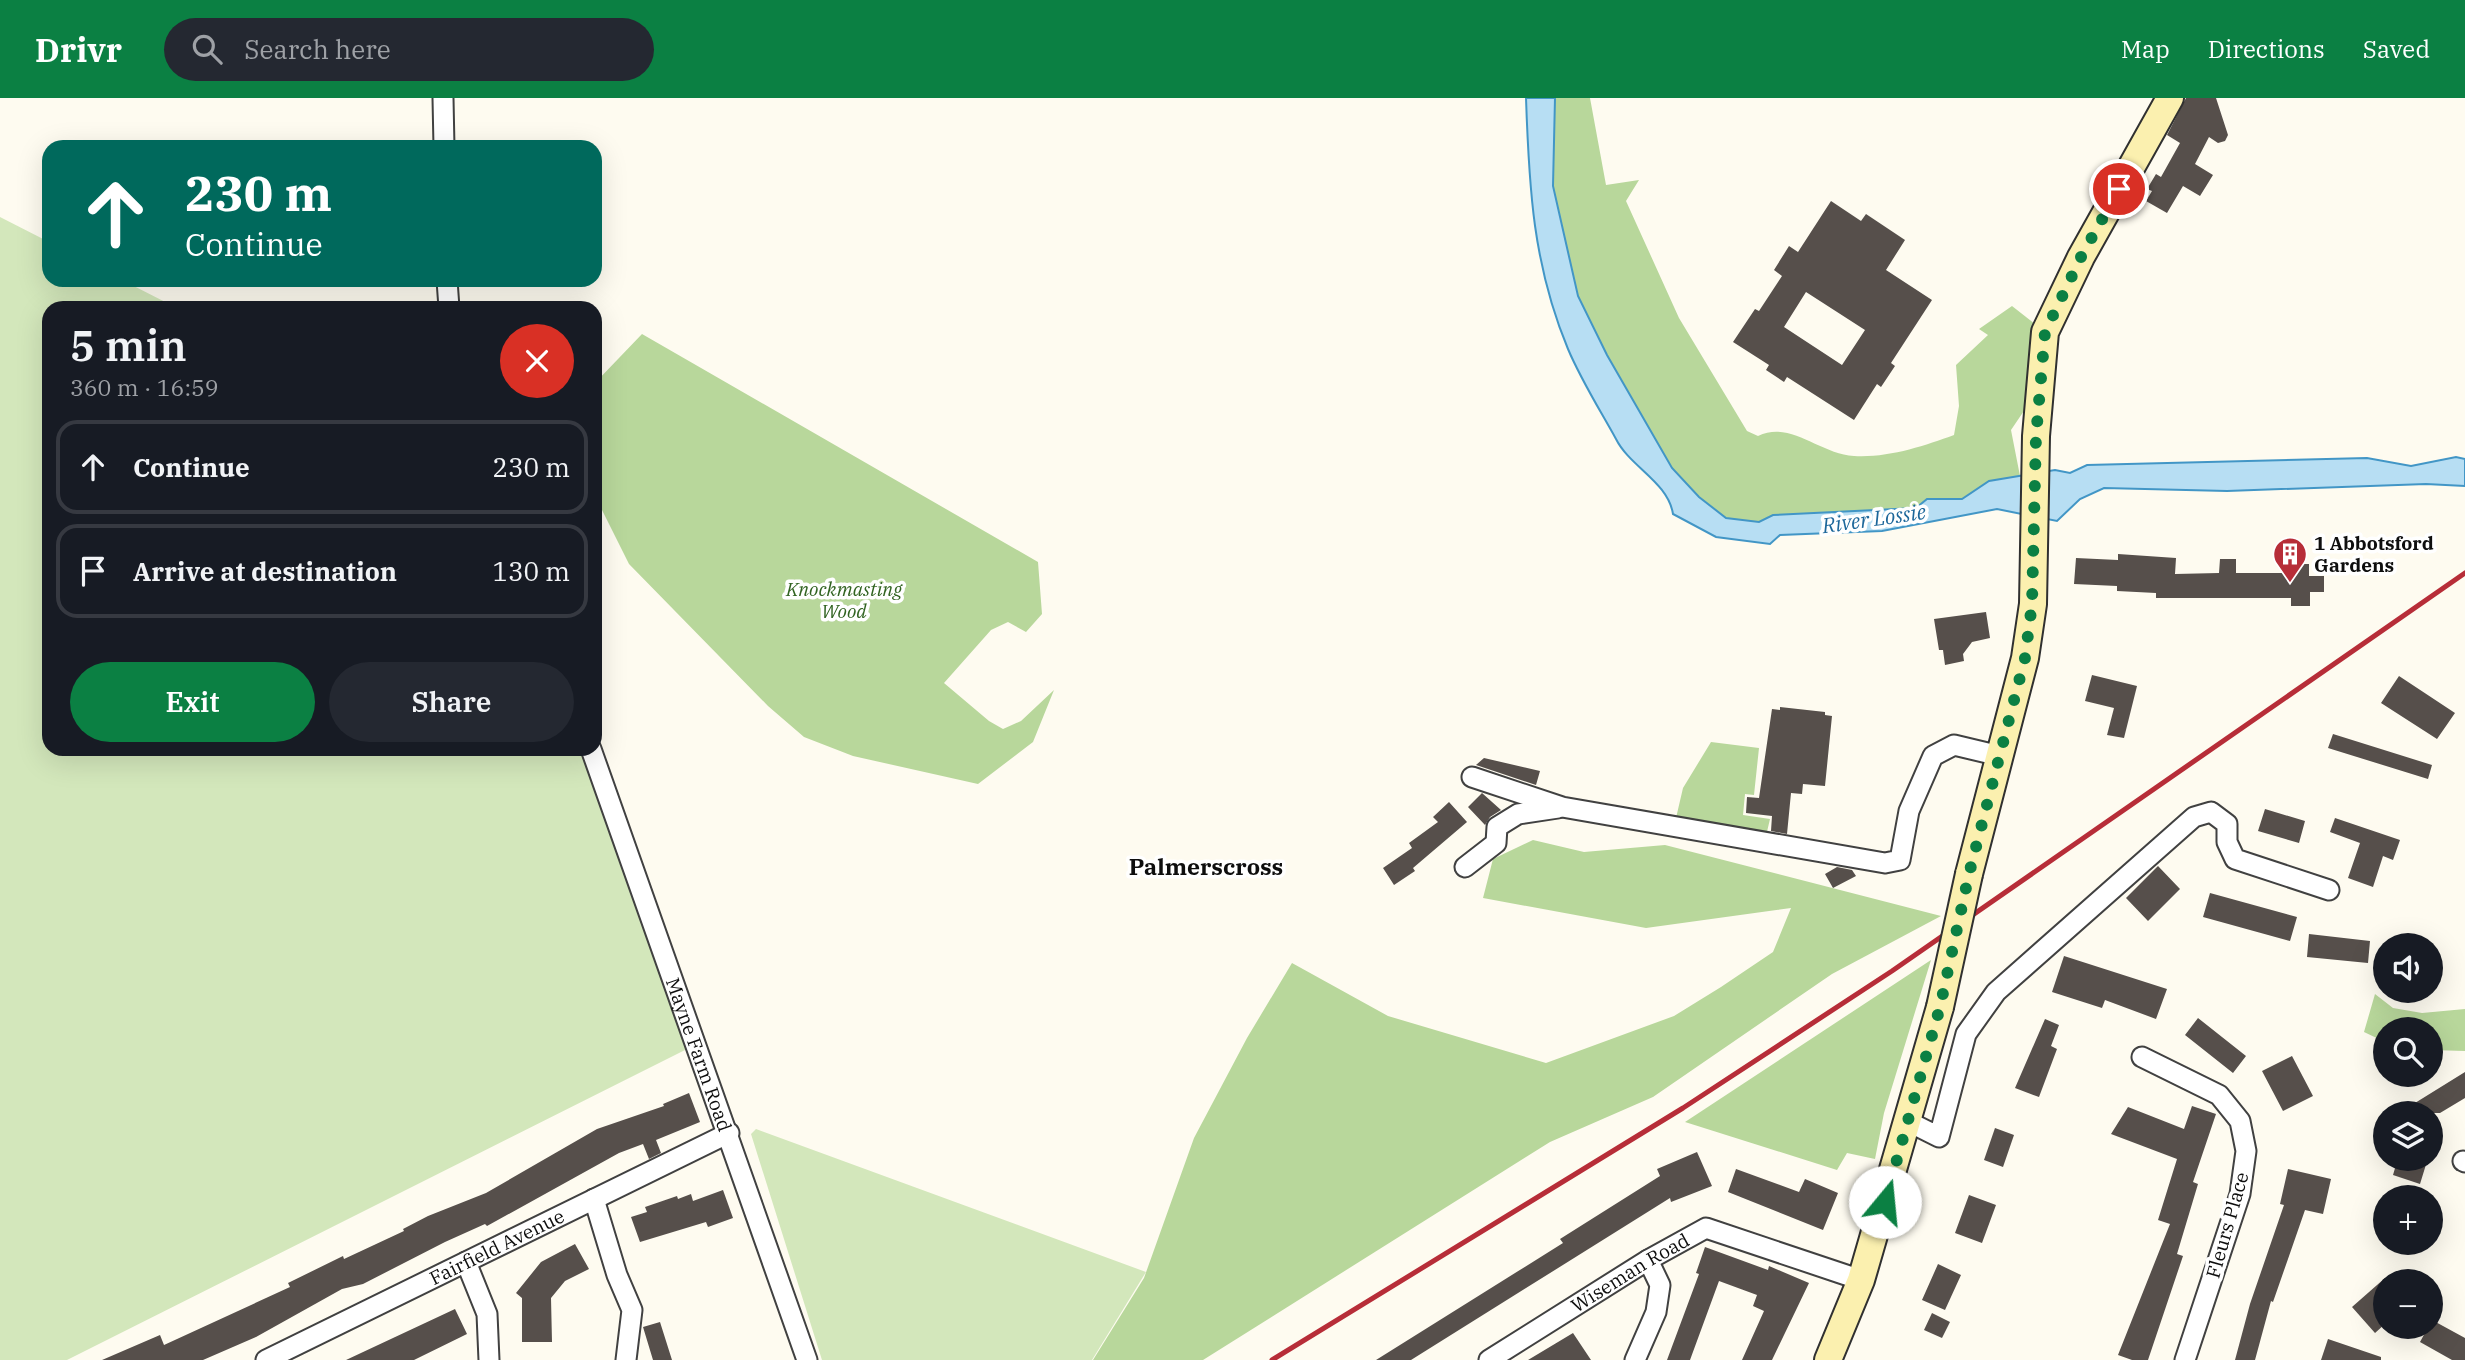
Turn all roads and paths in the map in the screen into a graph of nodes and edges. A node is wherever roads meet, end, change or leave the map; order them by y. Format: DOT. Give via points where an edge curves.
graph roads {
  1 [pos="443,98"];
  2 [pos="2170,98"];
  3 [pos="444,140"];
  4 [pos="594,756"];
  5 [pos="2000,756"];
  6 [pos="1472,777"];
  7 [pos="1562,807"];
  8 [pos="1465,867"];
  9 [pos="2329,890"];
  10 [pos="2142,1057"];
  11 [pos="1909,1122"];
  12 [pos="729,1133"];
  13 [pos="594,1199"];
  14 [pos="1648,1260"];
  15 [pos="466,1262"];
  16 [pos="1861,1280"];
  17 [pos="265,1360"];
  18 [pos="489,1360"];
  19 [pos="626,1360"];
  20 [pos="807,1360"];
  21 [pos="1489,1360"];
  22 [pos="1635,1360"];
  23 [pos="1828,1360"];
  24 [pos="2185,1360"];
  1 -- 3 [label="street"];
  2 -- 5 [label="main road" via="2081,257 2045,332 2036,436 2035,555 2025,658"];
  4 -- 12 [label="street, Mayne Farm Road"];
  5 -- 7 [label="street" via="1954,745 1933,755 1909,811 1900,860 1885,863"];
  5 -- 11 [label="main road, bridge"];
  6 -- 7 [label="street"];
  7 -- 8 [label="street" via="1518,814 1497,827 1496,843"];
  9 -- 11 [label="street" via="2235,859 2227,842 2227,824 2211,812 2194,817 1996,992 1966,1034 1939,1137"];
  10 -- 24 [label="street, Fleurs Place" via="2219,1095 2239,1121 2246,1151 2239,1194"];
  11 -- 16 [label="main road"];
  12 -- 13 [label="street, Fairfield Avenue"];
  12 -- 20 [label="street, Mayne Farm Road"];
  13 -- 15 [label="street, Fairfield Avenue"];
  13 -- 19 [label="street" via="632,1310"];
  14 -- 16 [label="street, Wiseman Road" via="1706,1228"];
  14 -- 21 [label="street, Wiseman Road"];
  14 -- 22 [label="street" via="1660,1285 1656,1312"];
  15 -- 17 [label="street, Fairfield Avenue"];
  15 -- 18 [label="street" via="487,1314"];
  16 -- 23 [label="main road"];
}
